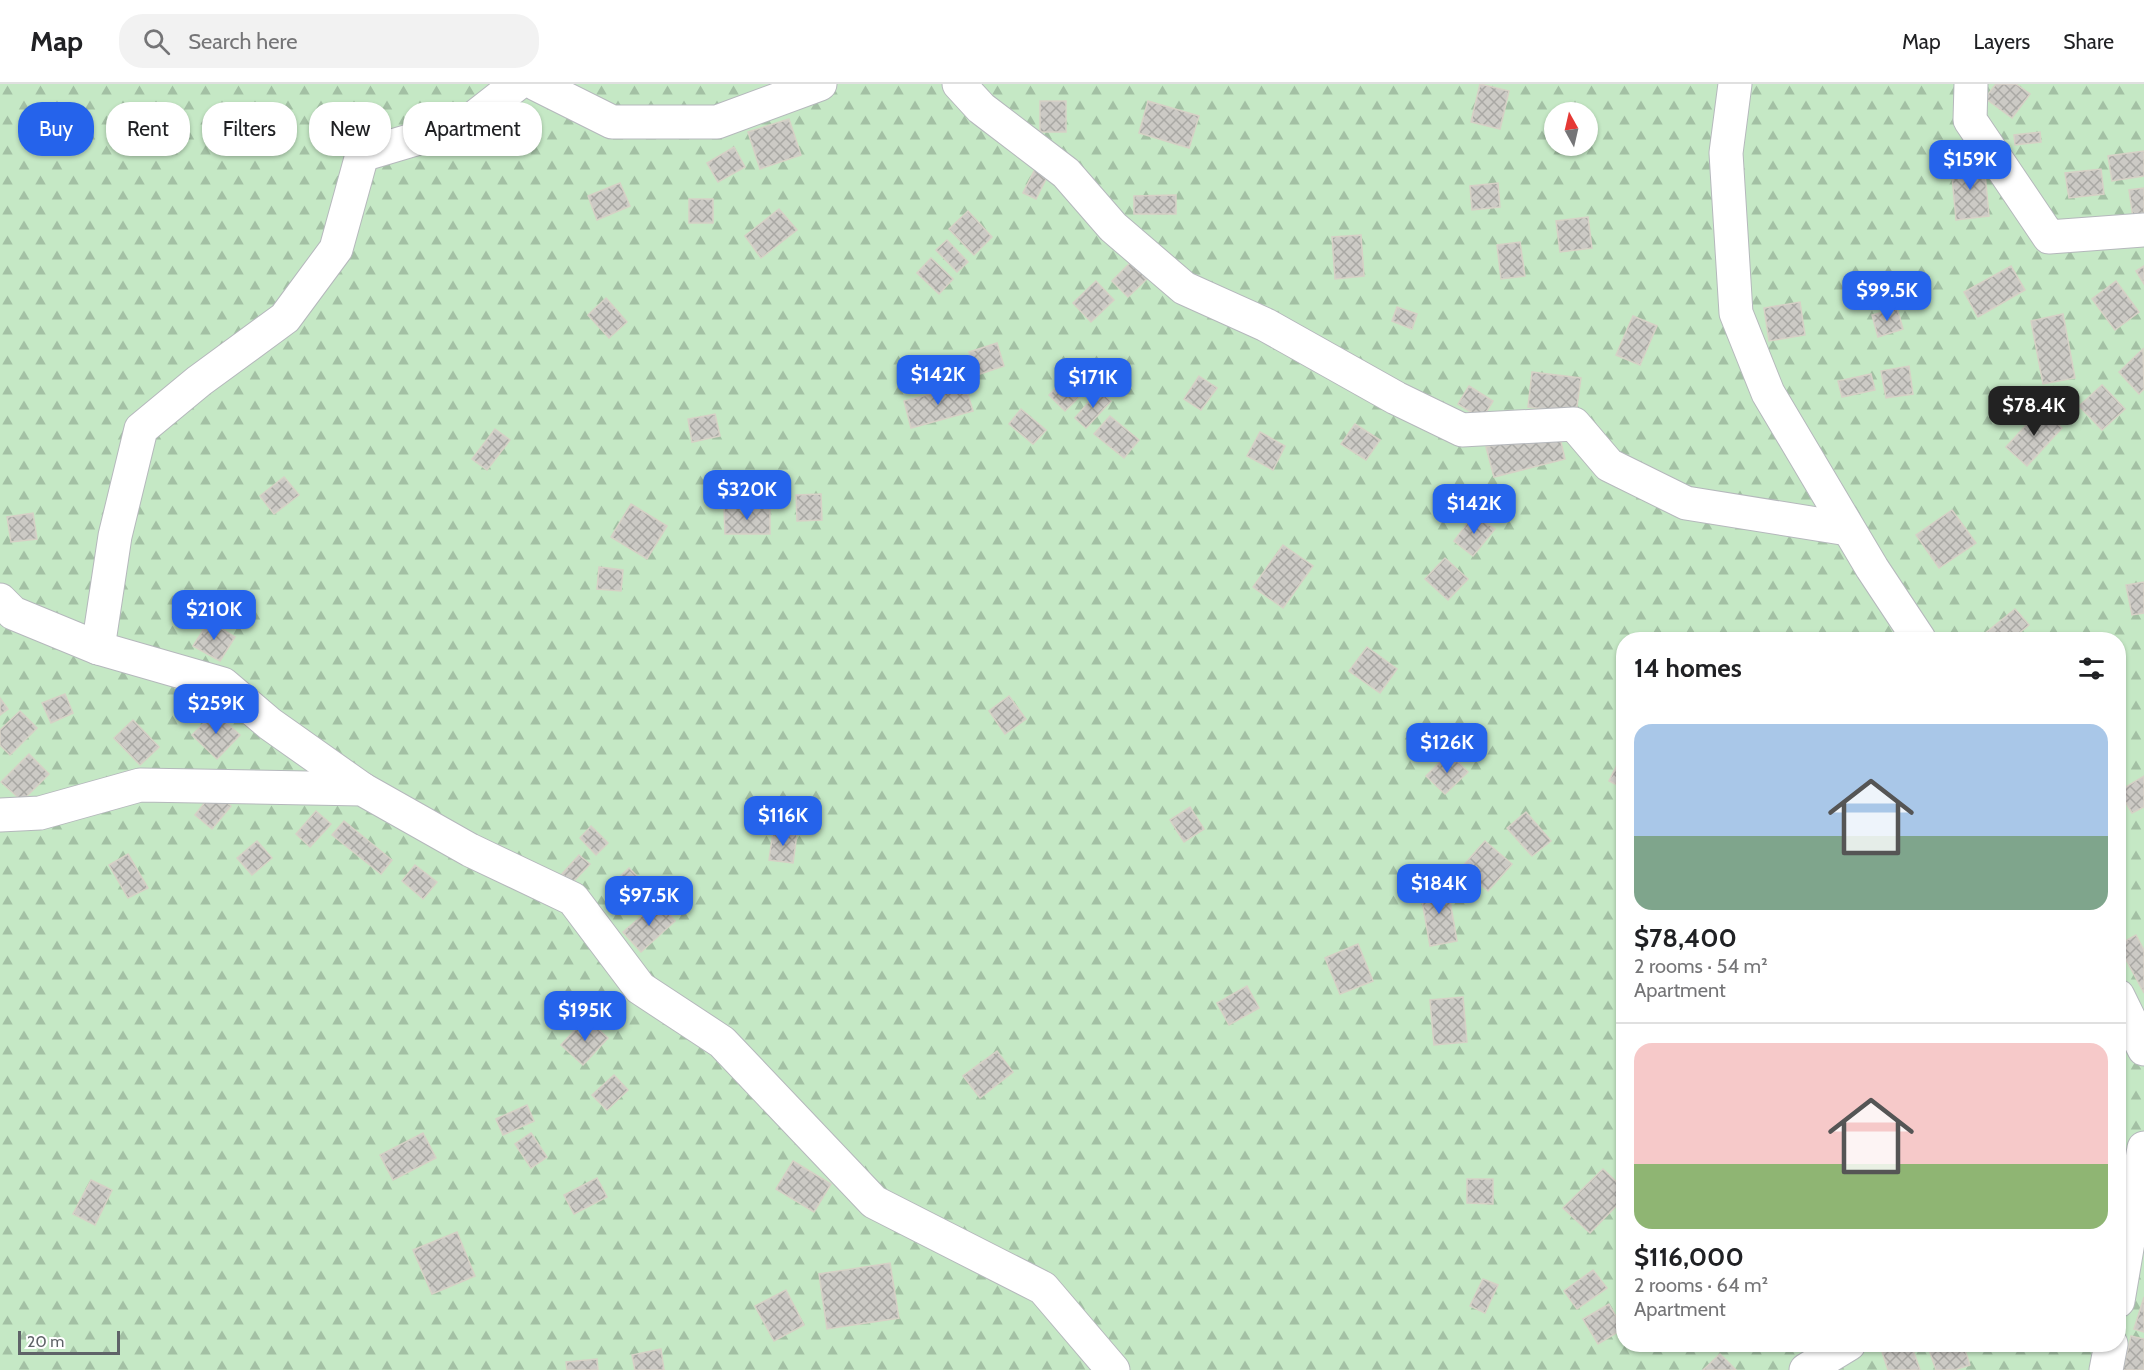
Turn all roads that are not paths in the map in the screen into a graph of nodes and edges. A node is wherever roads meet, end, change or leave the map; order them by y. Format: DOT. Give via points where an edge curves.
graph roads {
  1 [pos="517,84"];
  2 [pos="536,84"];
  3 [pos="820,84"];
  4 [pos="959,84"];
  5 [pos="1736,84"];
  6 [pos="1971,84"];
  7 [pos="2144,230"];
  8 [pos="1848,529"];
  9 [pos="0,600"];
  10 [pos="1914,632"];
  11 [pos="98,648"];
  12 [pos="362,789"];
  13 [pos="0,815"];
  14 [pos="2126,1012"];
  15 [pos="2144,1049"];
  16 [pos="2144,1148"];
  17 [pos="2126,1247"];
  18 [pos="1836,1352"];
  19 [pos="2109,1352"];
  20 [pos="1113,1370"];
  21 [pos="1806,1370"];
  22 [pos="2106,1370"];
  1 -- 11 [label="street" via="466,124 362,154 336,249 285,318 141,429 115,536"];
  2 -- 3 [label="street" via="612,122 717,122"];
  4 -- 8 [label="street" via="981,108 1066,173 1113,227 1184,288 1266,325 1396,398 1462,430 1574,424 1609,465 1686,503"];
  5 -- 8 [label="street" via="1726,153 1736,313 1768,393"];
  6 -- 7 [label="street" via="1970,120 2049,237"];
  8 -- 10 [label="street"];
  9 -- 11 [label="street" via="13,613"];
  11 -- 12 [label="street" via="223,684 270,724"];
  12 -- 13 [label="street" via="140,785 40,813"];
  12 -- 20 [label="street" via="470,850 573,898 640,988 722,1042 874,1202 1043,1288"];
  14 -- 15 [label="street"];
  16 -- 17 [label="street"];
  18 -- 21 [label="street"];
  19 -- 22 [label="street"];
}
